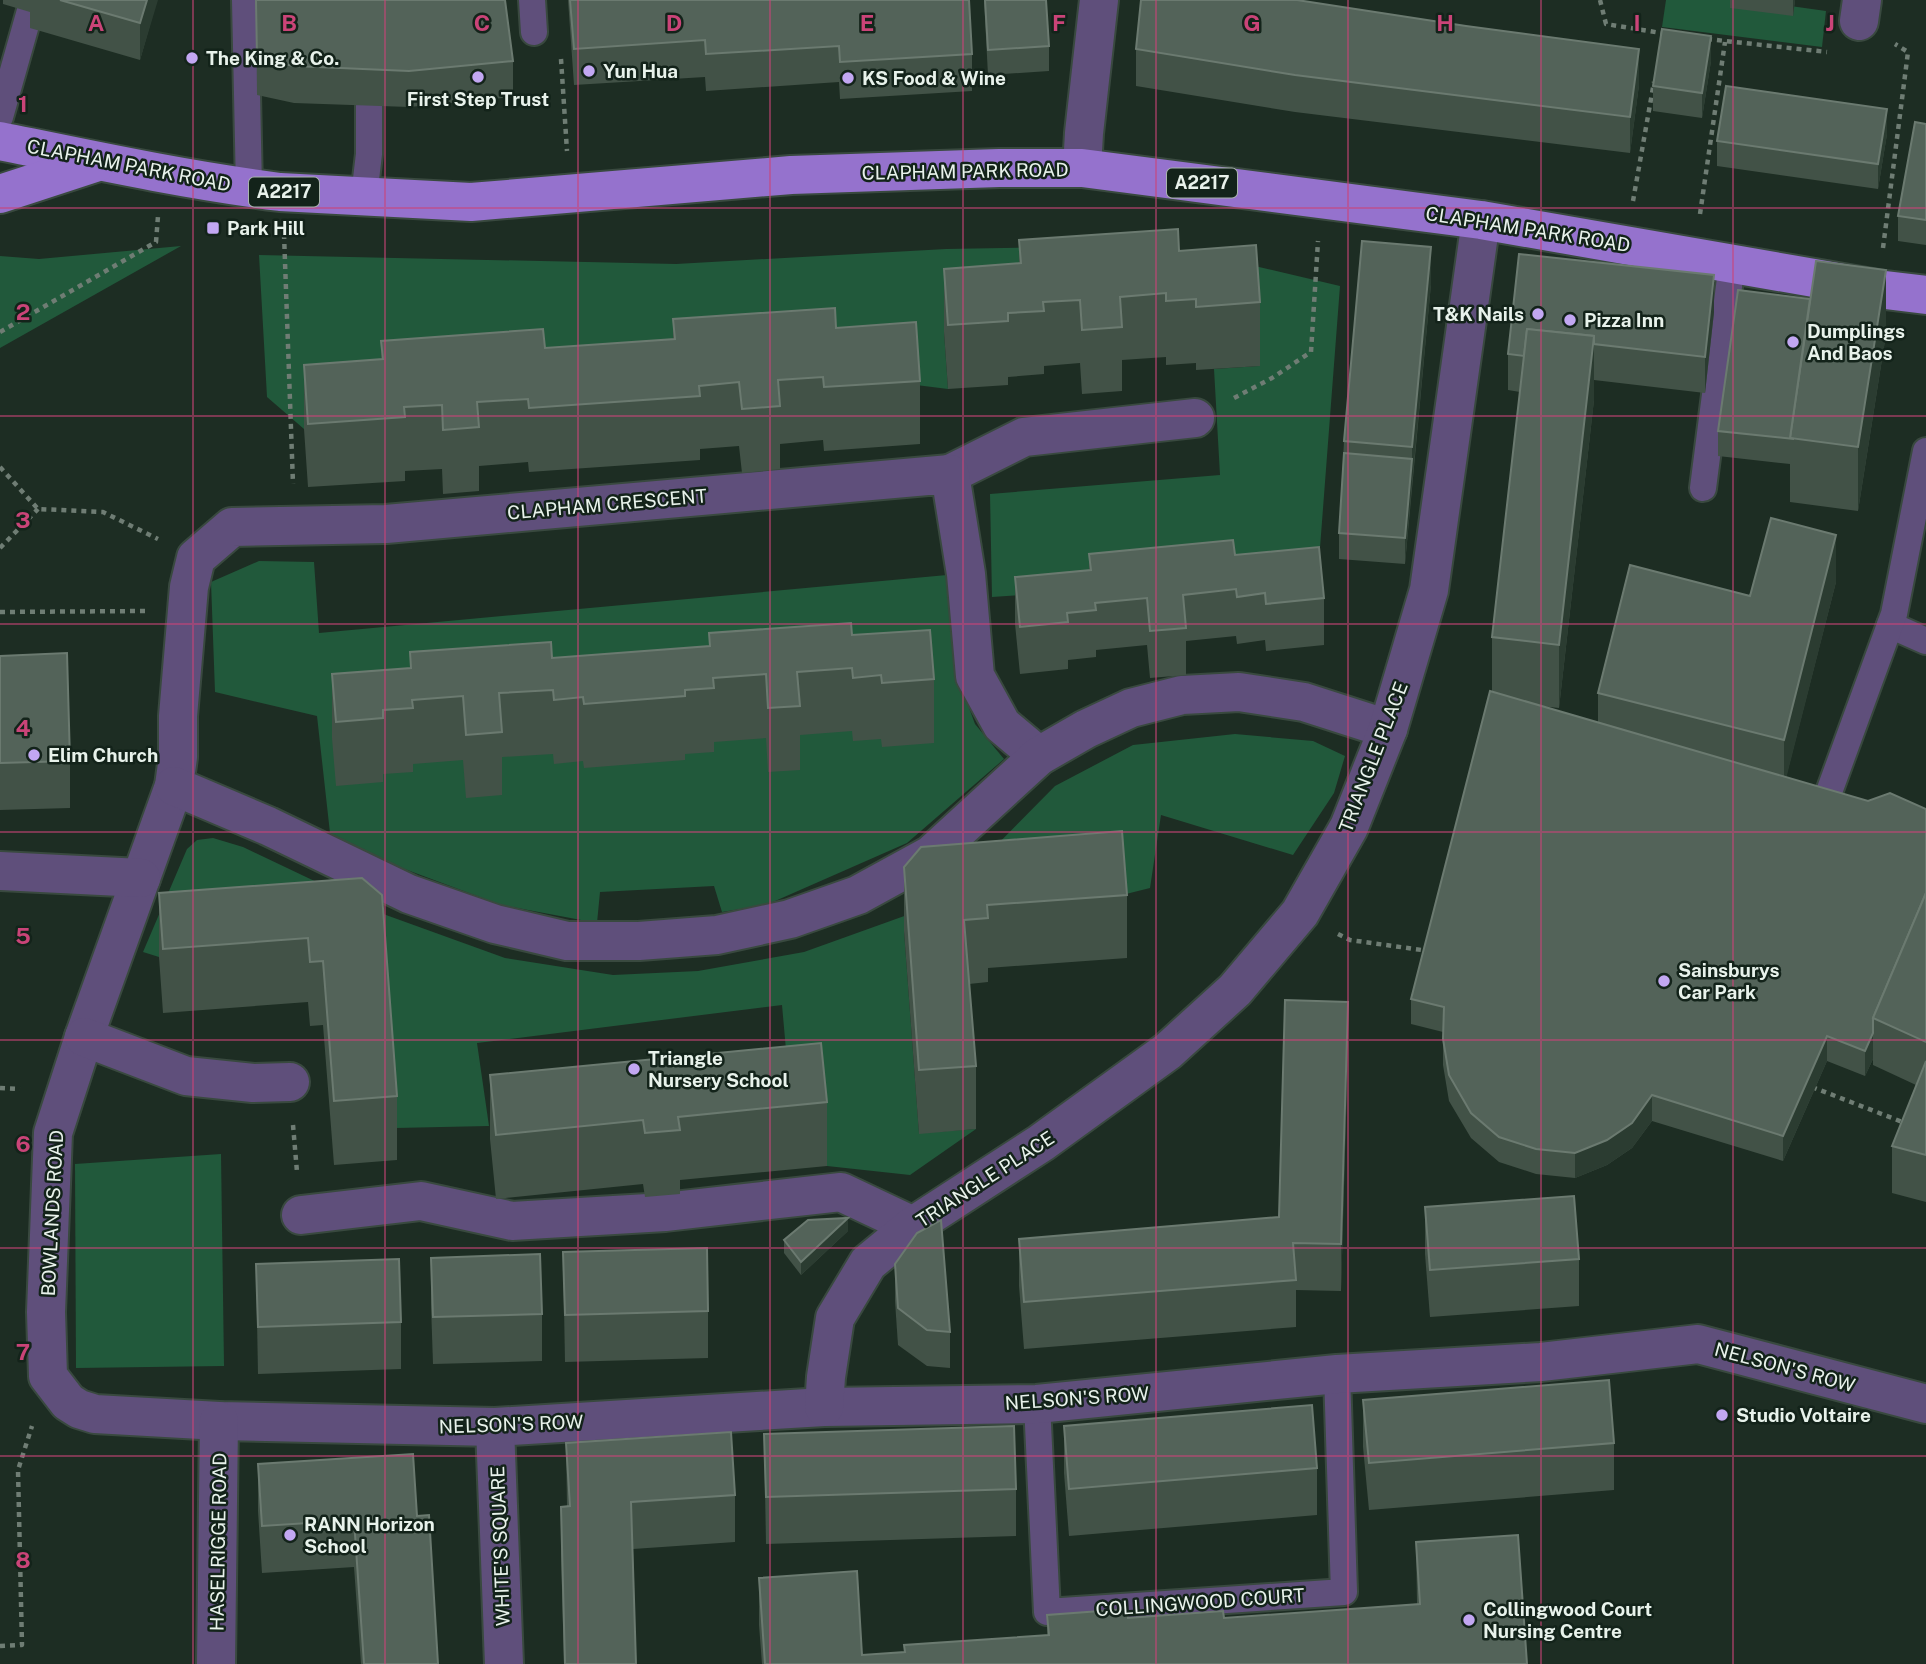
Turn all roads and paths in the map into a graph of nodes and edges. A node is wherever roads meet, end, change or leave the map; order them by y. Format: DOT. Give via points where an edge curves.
graph roads {
  1 [pos="33,0"];
  2 [pos="245,0"];
  3 [pos="532,0"];
  4 [pos="1099,0"];
  5 [pos="1600,0"];
  6 [pos="1861,10"];
  7 [pos="534,32"];
  8 [pos="1663,33"];
  9 [pos="1675,35"];
  10 [pos="1700,38"];
  11 [pos="1725,42"];
  12 [pos="1660,47"];
  13 [pos="1656,74"];
  14 [pos="369,106"];
  15 [pos="0,117"];
  16 [pos="0,141"];
  17 [pos="100,162"];
  18 [pos="1082,168"];
  19 [pos="161,174"];
  20 [pos="264,190"];
  21 [pos="0,194"];
  22 [pos="570,194"];
  23 [pos="364,196"];
  24 [pos="1320,198"];
  25 [pos="1480,220"];
  26 [pos="1626,244"];
  27 [pos="1694,257"];
  28 [pos="1732,263"];
  29 [pos="1877,289"];
  30 [pos="1926,295"];
  31 [pos="0,332"];
  32 [pos="1195,418"];
  33 [pos="1926,451"];
  34 [pos="0,467"];
  35 [pos="950,474"];
  36 [pos="1703,488"];
  37 [pos="1922,495"];
  38 [pos="38,509"];
  39 [pos="294,527"];
  40 [pos="0,548"];
  41 [pos="196,558"];
  42 [pos="188,611"];
  43 [pos="0,612"];
  44 [pos="1890,625"];
  45 [pos="1926,641"];
  46 [pos="1388,729"];
  47 [pos="1039,756"];
  48 [pos="174,786"];
  49 [pos="1825,803"];
  50 [pos="0,871"];
  51 [pos="141,878"];
  52 [pos="1300,914"];
  53 [pos="1430,952"];
  54 [pos="84,1037"];
  55 [pos="290,1082"];
  56 [pos="1803,1083"];
  57 [pos="1917,1128"];
  58 [pos="301,1215"];
  59 [pos="913,1226"];
  60 [pos="1337,1374"];
  61 [pos="60,1393"];
  62 [pos="1037,1404"];
  63 [pos="1926,1404"];
  64 [pos="824,1408"];
  65 [pos="219,1421"];
  66 [pos="495,1427"];
  67 [pos="0,1646"];
  68 [pos="216,1664"];
  69 [pos="504,1664"];
  1 -- 15 [label="lane"];
  2 -- 20 [label="lane"];
  3 -- 7 [label="lane"];
  4 -- 18 [label="street"];
  5 -- 8 [label="path" via="1606,24"];
  6 -- 11 [label="path" via="1830,52"];
  6 -- 29 [label="path" via="1908,52"];
  7 -- 22 [label="path" via="560,41"];
  8 -- 9 [label="path"];
  8 -- 12 [label="path"];
  10 -- 11 [label="path"];
  11 -- 27 [label="path"];
  13 -- 26 [label="path"];
  14 -- 23 [label="lane"];
  16 -- 17 [label="main road, CLAPHAM PARK ROAD / A2217"];
  17 -- 19 [label="main road, CLAPHAM PARK ROAD / A2217"];
  17 -- 21 [label="main road"];
  18 -- 22 [label="main road, CLAPHAM PARK ROAD / A2217" via="791,176"];
  18 -- 24 [label="main road, CLAPHAM PARK ROAD / A2217"];
  19 -- 20 [label="main road, CLAPHAM PARK ROAD / A2217"];
  19 -- 31 [label="path" via="156,242"];
  20 -- 23 [label="main road, CLAPHAM PARK ROAD / A2217"];
  20 -- 39 [label="path" via="286,265"];
  22 -- 23 [label="main road, CLAPHAM PARK ROAD / A2217" via="471,202"];
  24 -- 25 [label="main road, CLAPHAM PARK ROAD / A2217"];
  24 -- 32 [label="path" via="1311,352"];
  25 -- 26 [label="main road, CLAPHAM PARK ROAD / A2217"];
  25 -- 46 [label="street, TRIANGLE PLACE" via="1429,590"];
  26 -- 27 [label="main road, CLAPHAM PARK ROAD / A2217"];
  27 -- 28 [label="main road, CLAPHAM PARK ROAD / A2217"];
  28 -- 29 [label="main road, CLAPHAM PARK ROAD / A2217"];
  28 -- 36 [label="lane"];
  29 -- 30 [label="main road, CLAPHAM PARK ROAD / A2217"];
  32 -- 35 [label="street" via="1024,438"];
  33 -- 37 [label="lane"];
  34 -- 38 [label="path"];
  35 -- 39 [label="street, CLAPHAM CRESCENT" via="386,524"];
  35 -- 47 [label="street" via="966,574 975,676 1002,725"];
  37 -- 44 [label="lane"];
  38 -- 40 [label="path"];
  38 -- 41 [label="path" via="103,512"];
  39 -- 41 [label="street, CLAPHAM CRESCENT" via="232,527"];
  41 -- 42 [label="street"];
  42 -- 43 [label="path"];
  42 -- 48 [label="street"];
  44 -- 45 [label="lane"];
  44 -- 49 [label="lane"];
  46 -- 47 [label="street" via="1304,702 1239,692 1182,695 1131,708"];
  46 -- 52 [label="street, TRIANGLE PLACE" via="1349,827"];
  47 -- 48 [label="street" via="931,855 858,895 790,919 718,935 639,941 567,941 495,924 409,894"];
  48 -- 51 [label="street"];
  50 -- 51 [label="street"];
  51 -- 54 [label="street, BOWLANDS ROAD"];
  52 -- 53 [label="path" via="1350,940"];
  52 -- 59 [label="street, TRIANGLE PLACE" via="1235,989 1168,1051 1041,1143"];
  54 -- 55 [label="street" via="186,1076"];
  54 -- 61 [label="street, BOWLANDS ROAD" via="53,1133 48,1376"];
  55 -- 58 [label="path"];
  56 -- 57 [label="path"];
  58 -- 59 [label="street" via="421,1201 512,1221 665,1212 841,1192"];
  59 -- 64 [label="street, TRIANGLE PLACE" via="868,1263 835,1318"];
  60 -- 62 [label="street, NELSON'S ROW"];
  60 -- 62 [label="lane, COLLINGWOOD COURT" via="1344,1592 1047,1612"];
  60 -- 63 [label="street, NELSON'S ROW" via="1541,1362 1698,1344"];
  61 -- 65 [label="street" via="79,1409 95,1414"];
  61 -- 67 [label="path" via="32,1427 18,1470 22,1646"];
  62 -- 64 [label="street, NELSON'S ROW"];
  64 -- 66 [label="street, NELSON'S ROW"];
  65 -- 66 [label="street, NELSON'S ROW"];
  65 -- 68 [label="street, HASELRIGGE ROAD"];
  66 -- 69 [label="street, WHITE'S SQUARE"];
}
